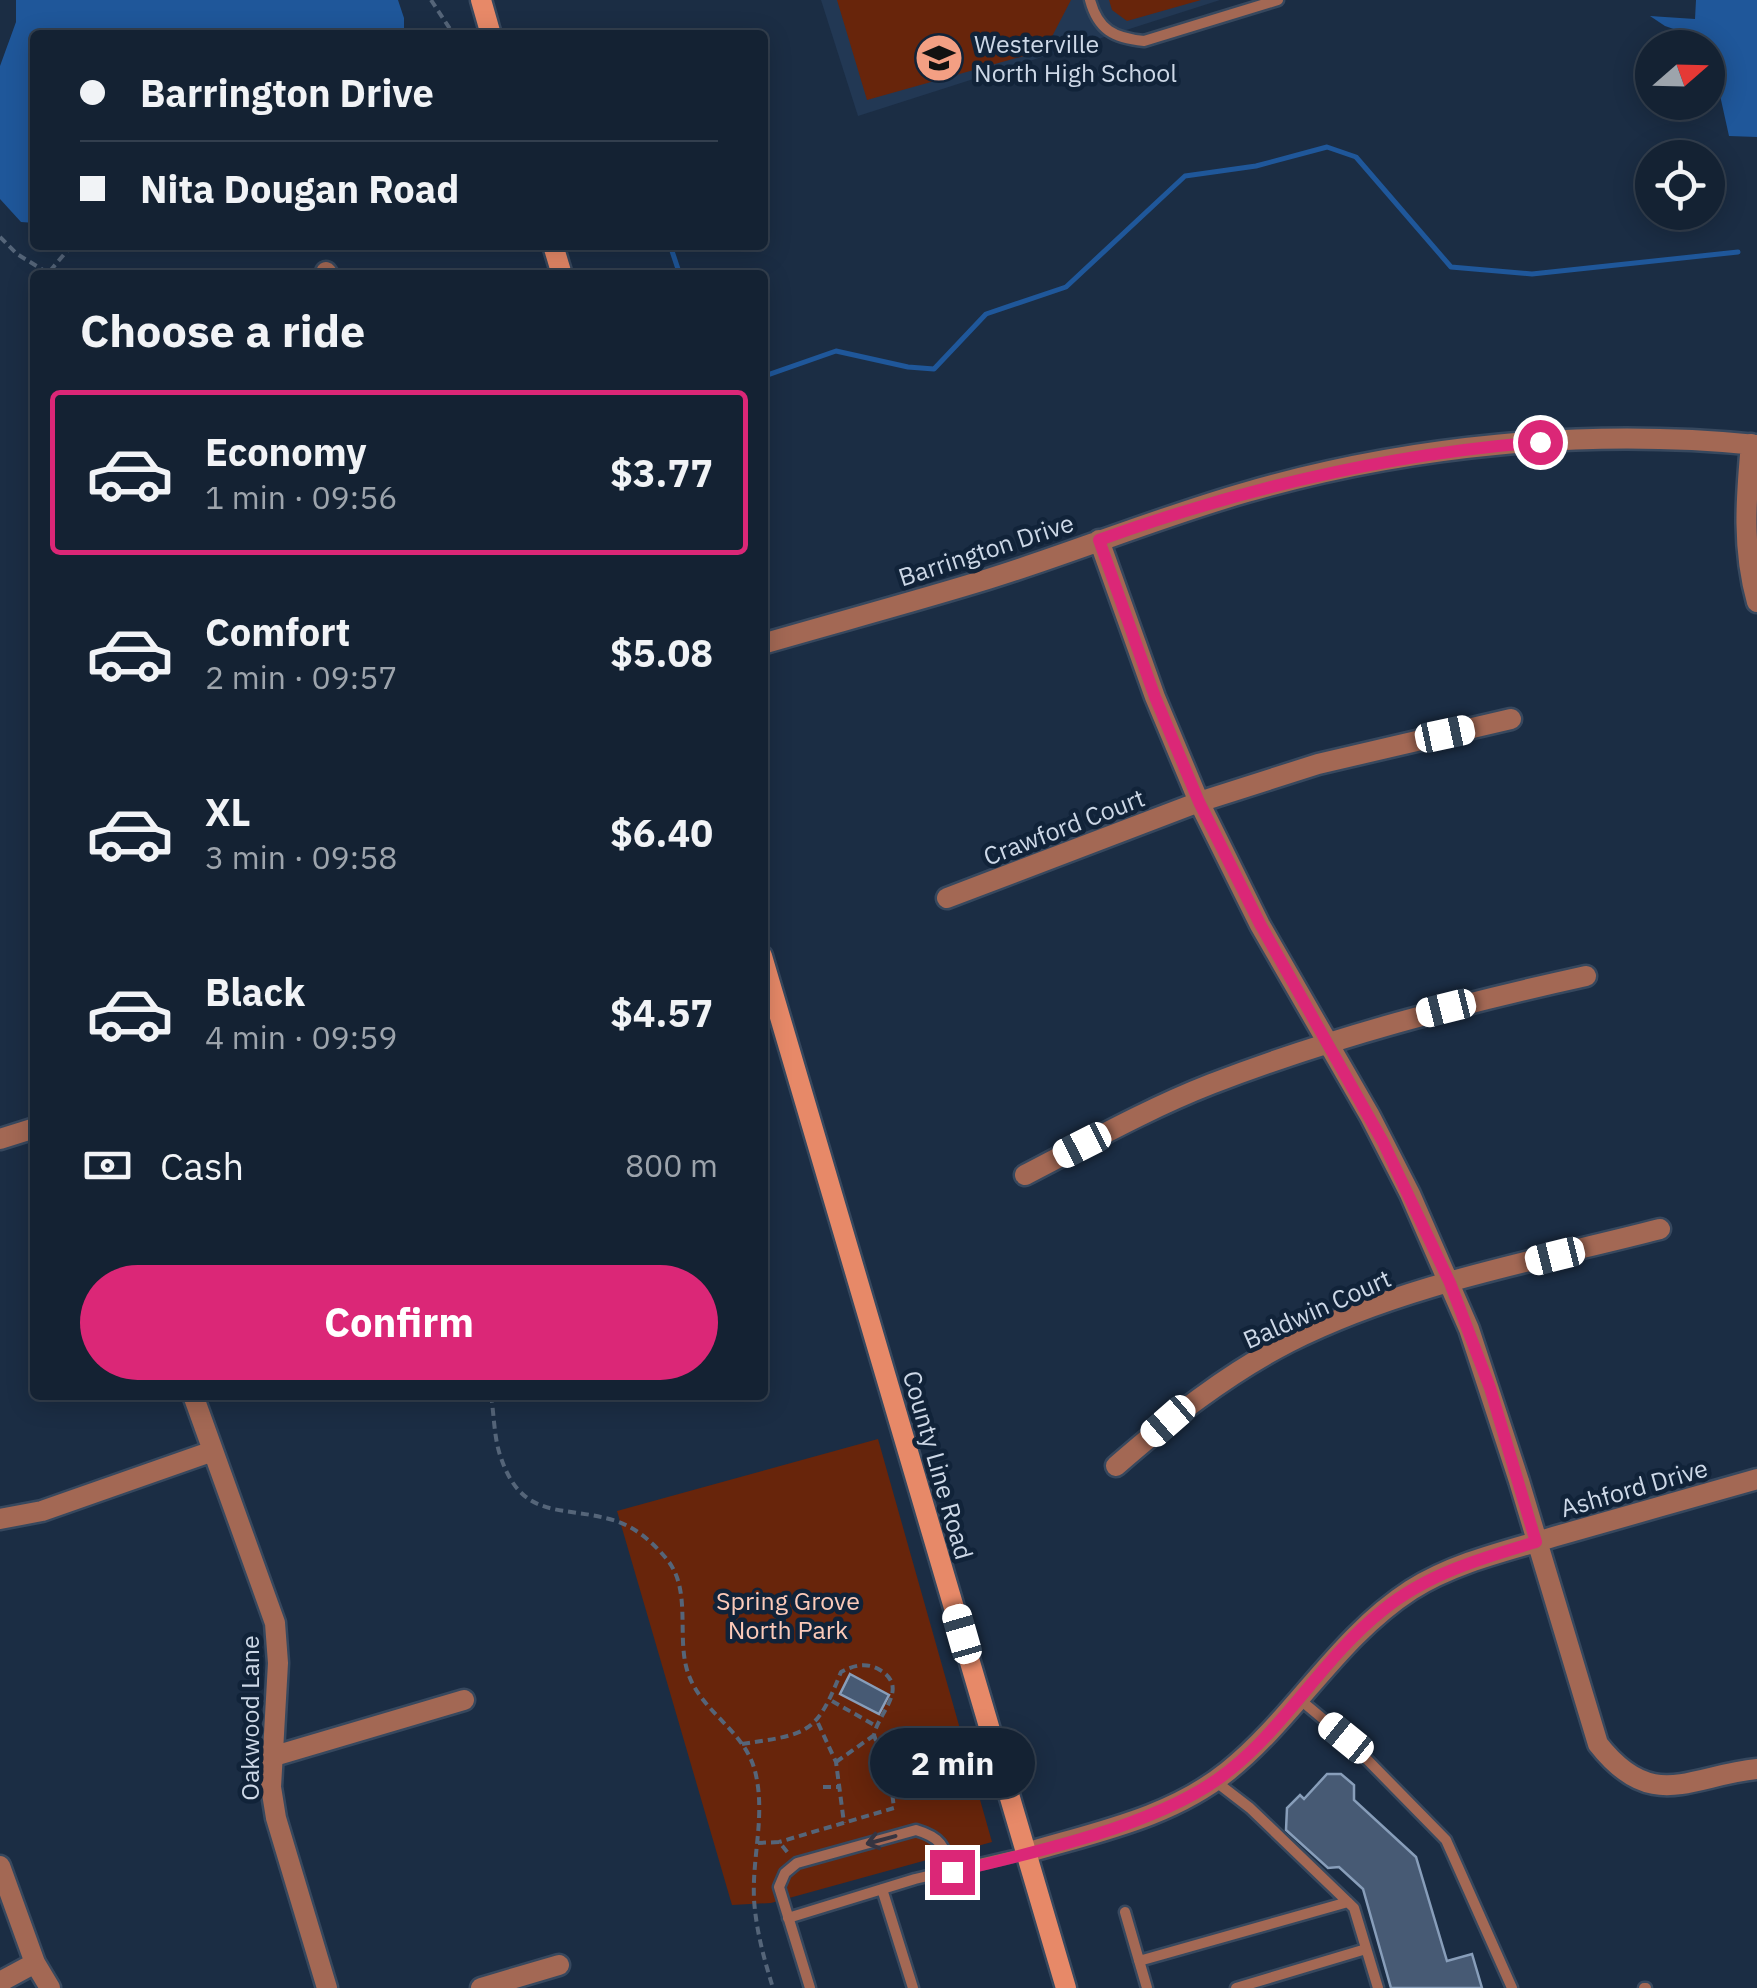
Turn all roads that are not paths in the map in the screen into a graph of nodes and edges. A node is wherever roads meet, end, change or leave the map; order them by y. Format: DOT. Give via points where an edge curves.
graph roads {
  1 [pos="481,0"];
  2 [pos="1090,0"];
  3 [pos="1278,0"];
  4 [pos="490,30"];
  5 [pos="1754,444"];
  6 [pos="1099,540"];
  7 [pos="1757,602"];
  8 [pos="768,642"];
  9 [pos="1510,720"];
  10 [pos="1199,802"];
  11 [pos="947,898"];
  12 [pos="768,976"];
  13 [pos="1586,976"];
  14 [pos="1327,1044"];
  15 [pos="30,1130"];
  16 [pos="0,1139"];
  17 [pos="1026,1175"];
  18 [pos="1660,1229"];
  19 [pos="1450,1283"];
  20 [pos="195,1400"];
  21 [pos="214,1451"];
  22 [pos="1116,1466"];
  23 [pos="1757,1479"];
  24 [pos="0,1519"];
  25 [pos="1536,1542"];
  26 [pos="1298,1698"];
  27 [pos="464,1700"];
  28 [pos="271,1757"];
  29 [pos="1757,1770"];
  30 [pos="1215,1781"];
  31 [pos="1026,1852"];
  32 [pos="0,1866"];
  33 [pos="952,1872"];
  34 [pos="882,1889"];
  35 [pos="1348,1902"];
  36 [pos="1125,1912"];
  37 [pos="788,1918"];
  38 [pos="1366,1948"];
  39 [pos="1139,1960"];
  40 [pos="36,1964"];
  41 [pos="558,1965"];
  42 [pos="0,1982"];
  43 [pos="50,1988"];
  44 [pos="327,1988"];
  45 [pos="482,1988"];
  46 [pos="810,1988"];
  47 [pos="913,1988"];
  48 [pos="1066,1988"];
  49 [pos="1147,1988"];
  50 [pos="1236,1988"];
  51 [pos="1378,1988"];
  52 [pos="1512,1988"];
  1 -- 4 [label="main road"];
  2 -- 3 [label="lane" via="1100,26 1122,39 1144,41"];
  5 -- 6 [label="street, Barrington Drive" via="1589,440 1426,454 1246,492"];
  5 -- 7 [label="street" via="1745,512"];
  6 -- 8 [label="street, Barrington Drive"];
  6 -- 10 [label="street"];
  9 -- 10 [label="street, Crawford Court" via="1318,764"];
  10 -- 11 [label="street, Crawford Court"];
  10 -- 14 [label="street"];
  12 -- 31 [label="main road, County Line Road"];
  13 -- 14 [label="street"];
  14 -- 17 [label="street" via="1210,1084"];
  14 -- 19 [label="street" via="1402,1178"];
  15 -- 16 [label="street"];
  18 -- 19 [label="street, Baldwin Court"];
  19 -- 22 [label="street, Baldwin Court" via="1290,1342 1209,1390"];
  19 -- 25 [label="street"];
  20 -- 21 [label="street, Oakwood Lane"];
  21 -- 24 [label="street" via="56,1507"];
  21 -- 28 [label="street, Oakwood Lane" via="275,1623"];
  23 -- 25 [label="street, Ashford Drive"];
  25 -- 26 [label="street, Ashford Drive" via="1415,1588 1382,1610"];
  25 -- 29 [label="street" via="1593,1735 1611,1761 1646,1782 1668,1786"];
  26 -- 30 [label="street, Ashford Drive"];
  26 -- 52 [label="lane" via="1446,1840"];
  27 -- 28 [label="street"];
  28 -- 44 [label="street, Oakwood Lane" via="276,1818"];
  30 -- 31 [label="street, Ashford Drive" via="1156,1814"];
  30 -- 35 [label="lane"];
  31 -- 33 [label="lane"];
  31 -- 48 [label="main road, County Line Road"];
  32 -- 40 [label="street"];
  33 -- 34 [label="lane"];
  33 -- 37 [label="lane, one-way" via="945,1848 916,1830 796,1862 779,1887"];
  34 -- 37 [label="lane"];
  34 -- 47 [label="lane"];
  35 -- 38 [label="lane"];
  35 -- 39 [label="lane"];
  36 -- 39 [label="lane"];
  37 -- 46 [label="lane"];
  38 -- 50 [label="lane"];
  38 -- 51 [label="lane"];
  39 -- 49 [label="lane"];
  40 -- 42 [label="street"];
  40 -- 43 [label="street"];
  41 -- 45 [label="street"];
}
